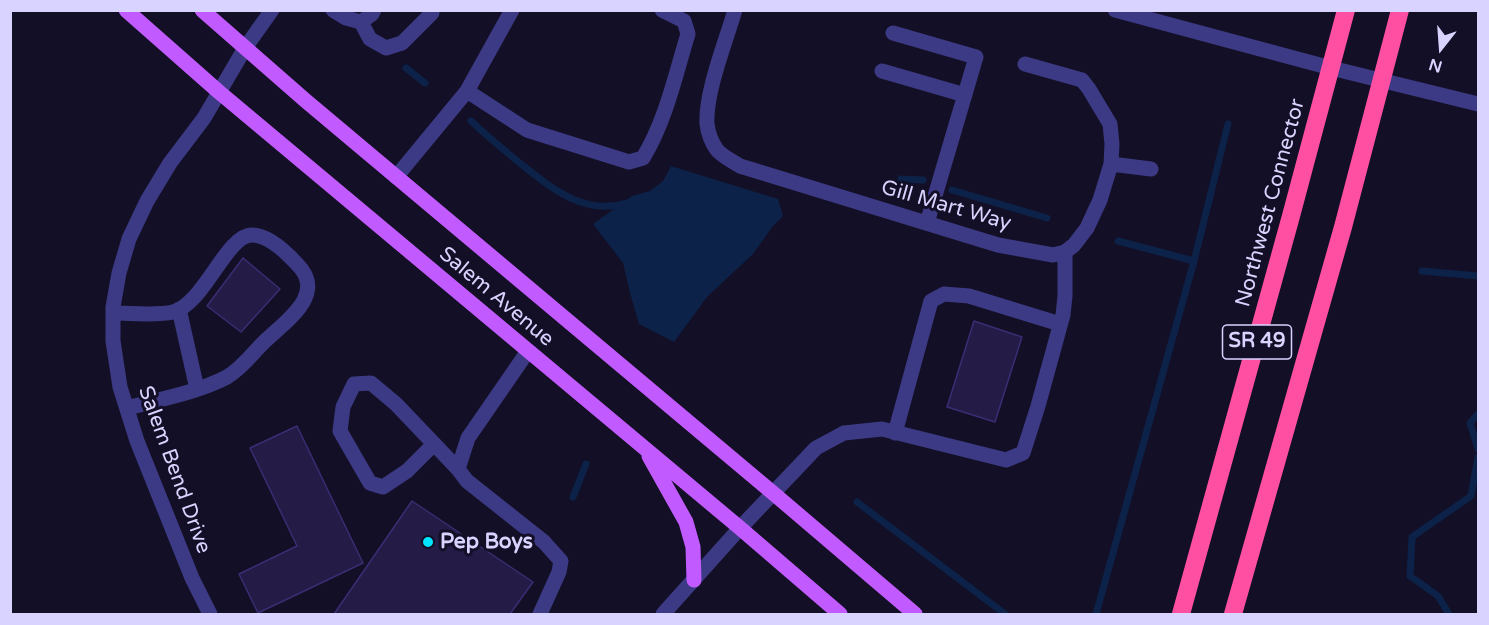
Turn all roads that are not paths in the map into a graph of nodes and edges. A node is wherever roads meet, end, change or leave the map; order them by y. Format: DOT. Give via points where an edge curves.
graph roads {
  1 [pos="126,10"];
  2 [pos="202,10"];
  3 [pos="272,10"];
  4 [pos="333,10"];
  5 [pos="374,10"];
  6 [pos="512,10"];
  7 [pos="662,10"];
  8 [pos="735,10"];
  9 [pos="1115,10"];
  10 [pos="1346,10"];
  11 [pos="1400,10"];
  12 [pos="432,13"];
  13 [pos="361,22"];
  14 [pos="892,33"];
  15 [pos="245,48"];
  16 [pos="1025,64"];
  17 [pos="1331,68"];
  18 [pos="882,71"];
  19 [pos="1382,81"];
  20 [pos="468,91"];
  21 [pos="219,92"];
  22 [pos="964,95"];
  23 [pos="1472,102"];
  24 [pos="1111,164"];
  25 [pos="1151,170"];
  26 [pos="396,177"];
  27 [pos="927,223"];
  28 [pos="1065,252"];
  29 [pos="179,309"];
  30 [pos="113,313"];
  31 [pos="1060,324"];
  32 [pos="528,351"];
  33 [pos="197,389"];
  34 [pos="127,408"];
  35 [pos="895,433"];
  36 [pos="434,444"];
  37 [pos="645,449"];
  38 [pos="458,469"];
  39 [pos="773,493"];
  40 [pos="740,528"];
  41 [pos="694,580"];
  42 [pos="1235,611"];
  43 [pos="1181,612"];
  44 [pos="210,615"];
  45 [pos="540,615"];
  46 [pos="663,615"];
  47 [pos="840,615"];
  48 [pos="915,615"];
  1 -- 21 [label="main road, Salem Avenue"];
  2 -- 15 [label="main road, Salem Avenue"];
  3 -- 15 [label="street, Salem Bend Drive"];
  4 -- 13 [label="street"];
  5 -- 13 [label="street"];
  6 -- 20 [label="street"];
  7 -- 20 [label="street" via="684,21 688,34 661,123 643,158 629,162 527,130"];
  8 -- 27 [label="street, Gill Mart Way" via="707,115 707,126 718,152 740,166"];
  9 -- 17 [label="street"];
  10 -- 17 [label="highway, Northwest Connector / SR 49"];
  11 -- 19 [label="highway, SR 49"];
  12 -- 13 [label="street" via="402,43 386,48 370,39"];
  14 -- 22 [label="street" via="976,57"];
  15 -- 21 [label="street, Salem Bend Drive"];
  15 -- 26 [label="main road, Salem Avenue"];
  16 -- 24 [label="street" via="1082,80 1110,124"];
  17 -- 19 [label="street"];
  17 -- 43 [label="highway, Northwest Connector / SR 49"];
  18 -- 22 [label="street"];
  19 -- 23 [label="street"];
  19 -- 42 [label="highway, SR 49"];
  20 -- 26 [label="street"];
  21 -- 30 [label="street, Salem Bend Drive" via="147,201 129,239"];
  21 -- 32 [label="main road, Salem Avenue"];
  22 -- 27 [label="street"];
  24 -- 25 [label="street"];
  24 -- 28 [label="street" via="1087,228"];
  26 -- 39 [label="main road, Salem Avenue"];
  27 -- 28 [label="street, Gill Mart Way" via="998,245 1053,255"];
  28 -- 31 [label="street" via="1065,296"];
  29 -- 30 [label="street"];
  29 -- 33 [label="street"];
  29 -- 33 [label="street" via="201,290 234,243 248,235 258,235 290,256 308,281 305,299 294,315 244,364 228,376"];
  30 -- 34 [label="street, Salem Bend Drive" via="113,341"];
  31 -- 35 [label="street" via="1023,453 1006,460"];
  31 -- 35 [label="street" via="969,296 944,294 931,301"];
  32 -- 37 [label="main road, Salem Avenue"];
  32 -- 38 [label="street" via="468,438"];
  33 -- 34 [label="street"];
  34 -- 44 [label="street, Salem Bend Drive"];
  35 -- 39 [label="street" via="882,429 844,433 816,448"];
  36 -- 36 [label="street" via="371,383 354,384 343,407 340,431 370,483 383,487"];
  36 -- 38 [label="street"];
  37 -- 40 [label="main road, Salem Avenue"];
  37 -- 41 [label="main road" via="686,522 693,548"];
  38 -- 45 [label="street" via="466,481 544,542 561,561"];
  39 -- 40 [label="street"];
  39 -- 48 [label="main road, Salem Avenue"];
  40 -- 41 [label="street"];
  40 -- 47 [label="main road, Salem Avenue"];
  41 -- 46 [label="street"];
}
